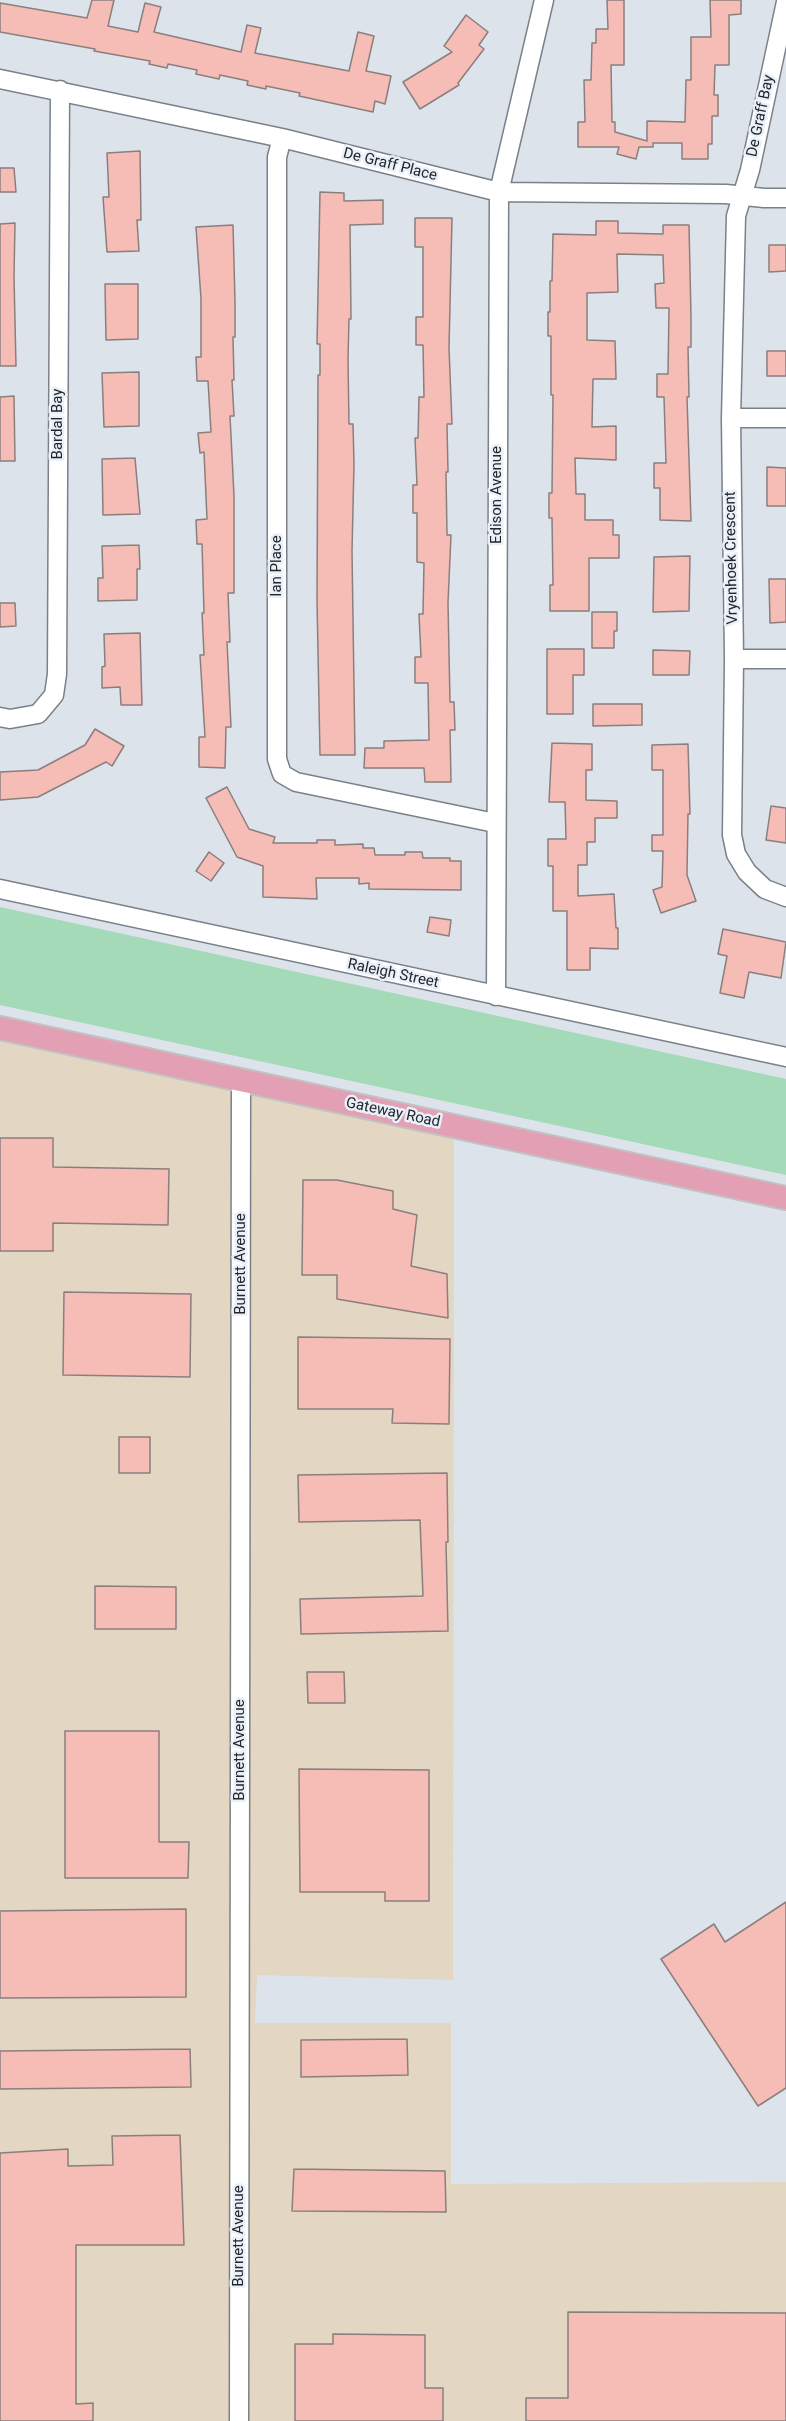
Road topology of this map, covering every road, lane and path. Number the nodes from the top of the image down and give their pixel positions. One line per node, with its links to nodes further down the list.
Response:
1 (544, 0): 6 (street, Edison Avenue)
2 (786, 2): 7 (street, De Graff Bay)
3 (0, 78): 4 (street, De Graff Place)
4 (60, 90): 5 (street, De Graff Place); 13 (street, Bardal Bay)
5 (282, 138): 6 (street, De Graff Place); 14 (street, Ian Place)
6 (500, 192): 7 (street, De Graff Place); 14 (street, Edison Avenue)
7 (743, 195): 8 (street, De Graff Place); 9 (street, Vryenhoek Crescent)
8 (786, 198)
9 (731, 418): 10 (street); 11 (street, Vryenhoek Crescent)
10 (786, 418)
11 (734, 659): 12 (street); 16 (street, Vryenhoek Crescent)
12 (786, 659)
13 (0, 717)
14 (495, 823): 17 (street, Edison Avenue)
15 (0, 889): 17 (street, Raleigh Street)
16 (786, 897)
17 (496, 996): 19 (street, Raleigh Street)
18 (0, 1028): 20 (main road, Gateway Road)
19 (786, 1057)
20 (241, 1080): 21 (main road, Gateway Road); 22 (street, Burnett Avenue)
21 (786, 1198)
22 (239, 2421)

